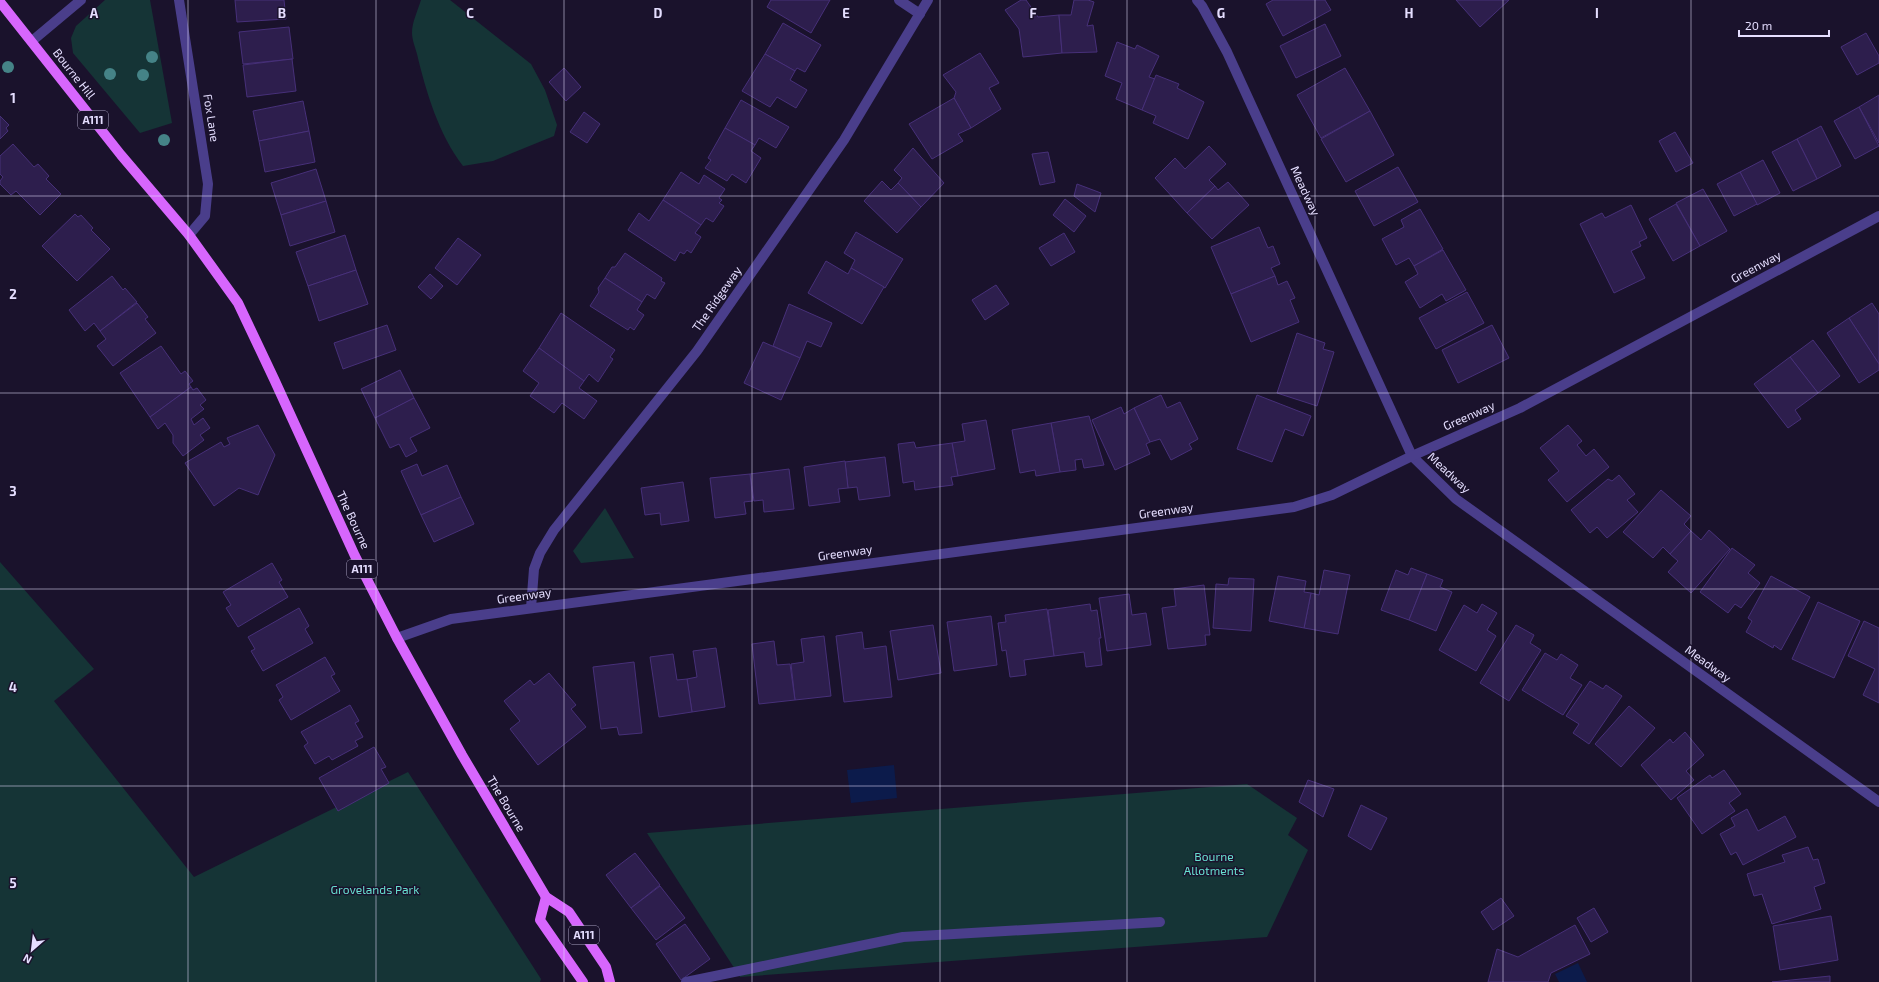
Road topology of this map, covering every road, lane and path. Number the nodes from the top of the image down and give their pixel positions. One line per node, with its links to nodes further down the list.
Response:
1 (81, 0): 8 (street)
2 (179, 0): 10 (street, Fox Lane)
3 (899, 0): 7 (street)
4 (928, 0): 7 (street, The Ridgeway)
5 (1197, 0): 11 (street, Meadway)
6 (0, 2): 8 (main road, Bourne Hill / A111)
7 (920, 14): 12 (street, The Ridgeway)
8 (32, 41): 10 (main road, Bourne Hill / A111)
9 (1879, 216): 11 (street, Greenway)
10 (189, 235): 13 (main road, The Bourne / A111)
11 (1412, 456): 12 (street, Greenway); 14 (street, Meadway)
12 (531, 608): 13 (street, Greenway)
13 (397, 638): 15 (main road, The Bourne / A111)
14 (1879, 802)
15 (546, 897): 17 (main road, A111); 18 (main road, The Bourne / A111)
16 (1160, 922): 19 (street)
17 (583, 982)
18 (610, 982)
19 (686, 982)

